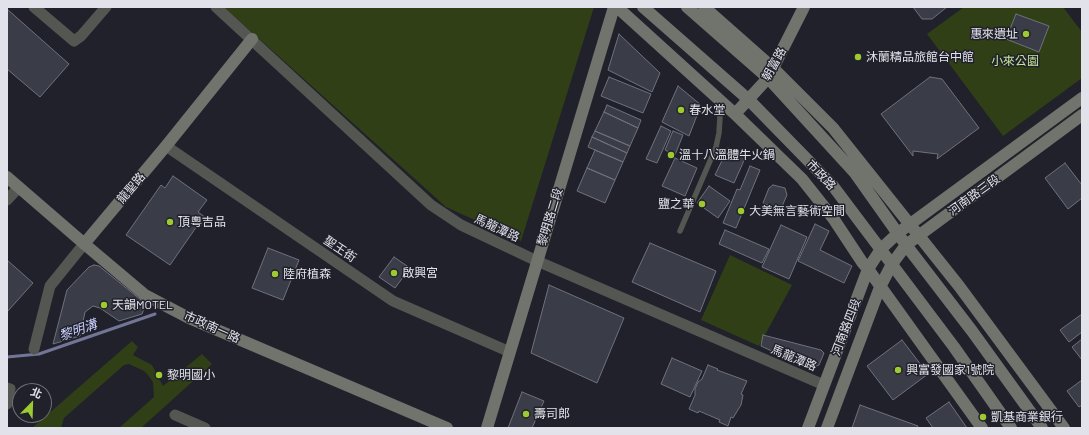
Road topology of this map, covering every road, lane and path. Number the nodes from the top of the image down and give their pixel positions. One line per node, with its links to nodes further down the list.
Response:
1 (34, 7): 2 (street)
2 (106, 7)
3 (216, 7): 9 (street, 馬龍潭路)
4 (615, 7): 11 (street, 市政路); 27 (street, 黎明路二段)
5 (643, 7): 13 (street, 市政路)
6 (686, 7): 10 (street)
7 (704, 7): 10 (street)
8 (804, 7): 10 (street, 朝富路)
9 (252, 39): 16 (street, 龍聖路); 27 (street, 馬龍潭路)
10 (771, 73): 13 (street, 朝富路); 20 (street); 22 (street)
11 (716, 97): 14 (street, 市政路); 21 (lane)
12 (1082, 98): 20 (street, 河南路三段)
13 (749, 100): 14 (street, 朝富路); 26 (street, 市政路)
14 (735, 114): 29 (street, 市政路)
15 (1082, 115): 23 (street, 河南路三段)
16 (166, 146): 24 (street, 龍聖路); 32 (street, 聖王街)
17 (7, 177): 18 (street, 市政南一路)
18 (19, 187): 19 (street); 24 (street, 市政南一路)
19 (7, 200)
20 (911, 224): 22 (street, 河南路三段); 23 (street)
21 (680, 231)
22 (898, 233): 25 (street); 26 (street, 河南路四段)
23 (920, 235): 25 (street, 河南路三段); 45 (street)
24 (84, 244): 31 (street, 龍聖路); 38 (street, 市政南一路)
25 (906, 245): 28 (street, 河南路三段); 44 (street)
26 (881, 249): 28 (street, 市政路); 29 (street, 河南路四段)
27 (537, 261): 32 (street, 黎明路二段); 33 (street, 馬龍潭路)
28 (892, 264): 30 (street, 河南路三段); 43 (street, 市政路)
29 (868, 269): 30 (street, 市政路); 33 (street, 河南路四段)
30 (880, 287): 41 (street, 河南路四段); 42 (street, 市政路)
31 (34, 349)
32 (510, 352): 39 (street, 黎明路二段)
33 (824, 385): 40 (street, 河南路四段)
34 (7, 388): 35 (street)
35 (7, 404)
36 (175, 415): 37 (street)
37 (206, 428)
38 (447, 428)
39 (488, 428)
40 (808, 428)
41 (827, 428)
42 (982, 428)
43 (1011, 428)
44 (1042, 428)
45 (1064, 428)

